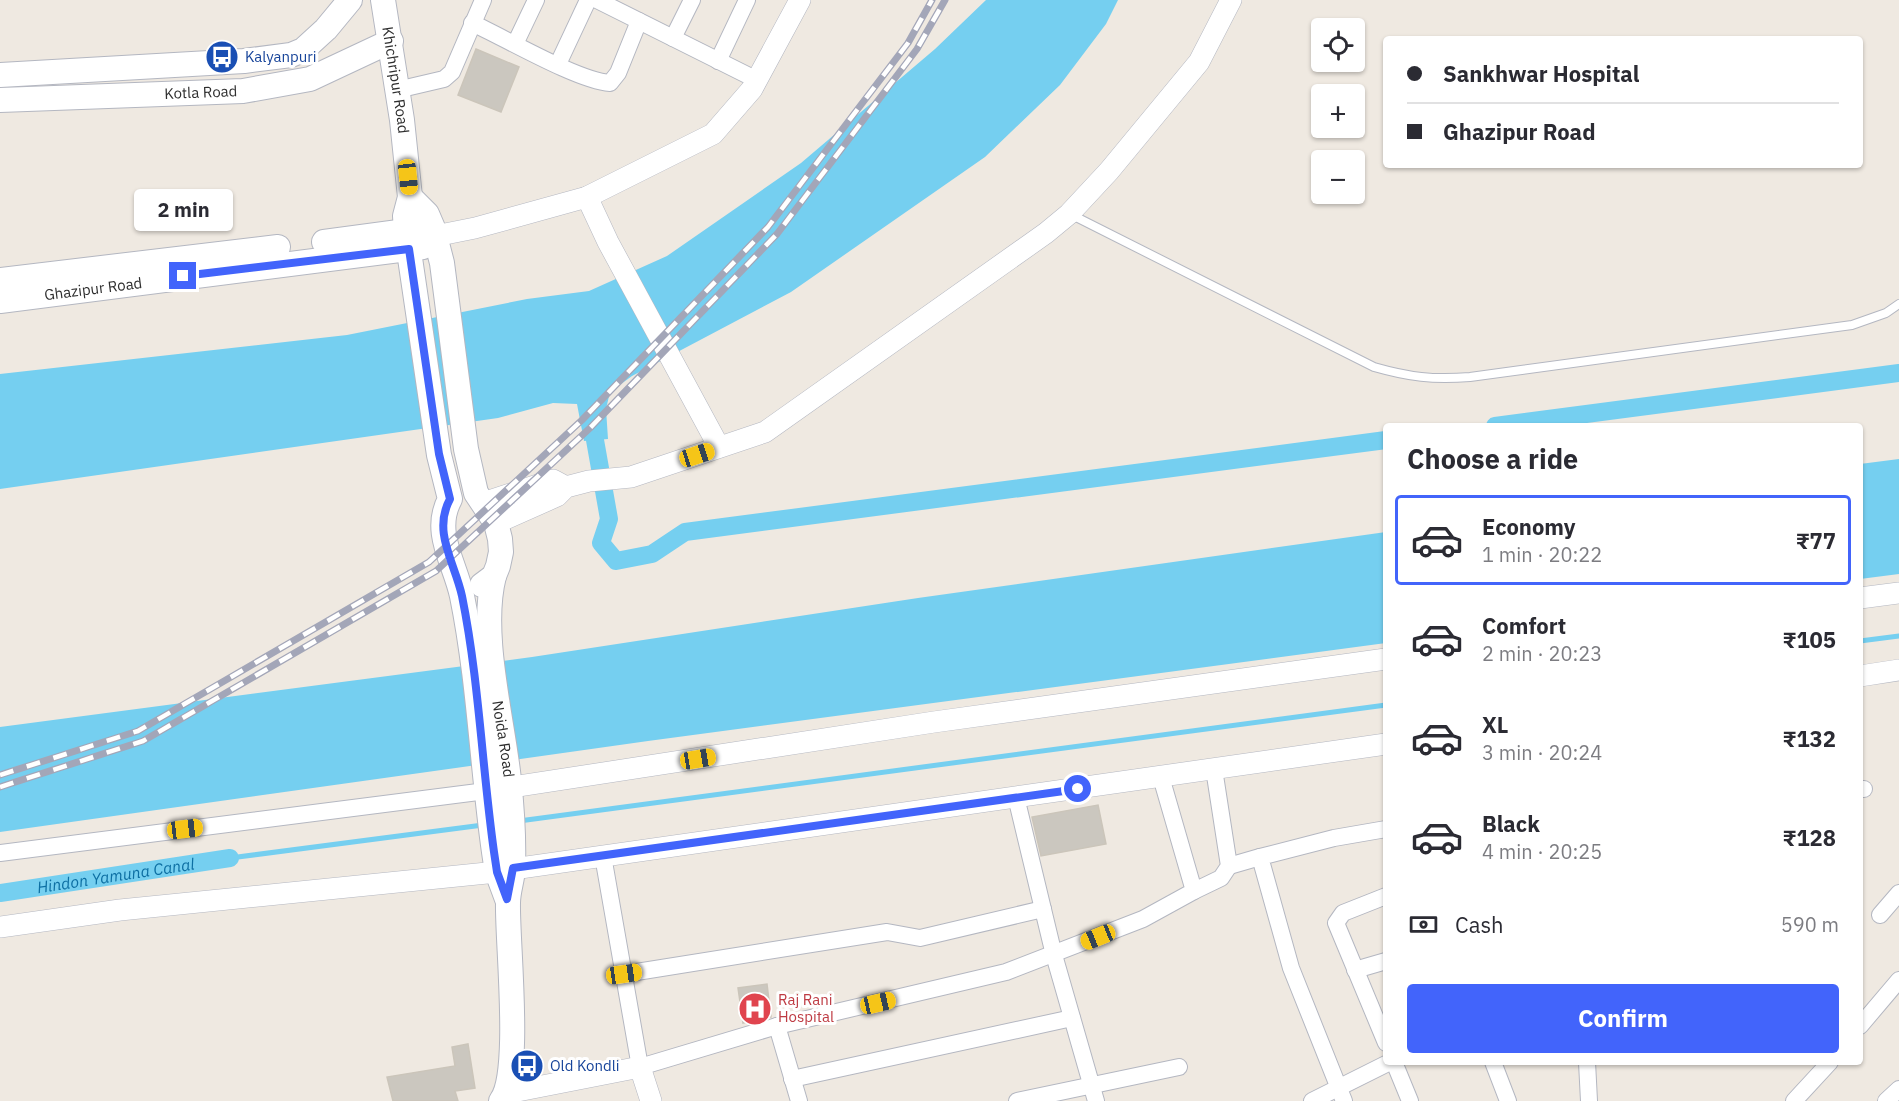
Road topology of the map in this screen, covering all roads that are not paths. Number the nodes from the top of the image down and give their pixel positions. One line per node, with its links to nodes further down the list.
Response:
1 (350, 0): 16 (main road, Kotla Road)
2 (383, 0): 14 (main road, Khichripur Road)
3 (483, 0): 12 (street)
4 (536, 0): 15 (street)
5 (588, 0): 18 (street)
6 (597, 0): 11 (street)
7 (692, 0): 13 (street)
8 (747, 0): 17 (street)
9 (800, 0): 21 (street)
10 (1231, 0): 26 (street)
11 (639, 21): 13 (street); 18 (street)
12 (472, 23): 15 (street); 22 (street)
13 (673, 38): 17 (street)
14 (391, 41): 20 (main road, Kotla Road); 22 (main road, Khichripur Road)
15 (516, 42): 18 (street)
16 (303, 50): 19 (main road, Kotla Road); 20 (main road)
17 (718, 61): 21 (street)
18 (558, 64)
19 (0, 75)
20 (310, 79): 23 (main road, Kotla Road)
21 (757, 80): 25 (street)
22 (397, 90): 24 (main road, Khichripur Road)
23 (0, 100)
24 (410, 197): 27 (main road); 28 (main road, Khichripur Road)
25 (587, 197): 27 (street); 32 (street)
26 (1070, 214): 31 (lane); 32 (street)
27 (437, 243): 28 (main road, Ghazipur Road); 34 (main road, Noida Road)
28 (409, 249): 29 (main road, Ghazipur Road); 30 (main road, Ghazipur Road); 33 (main road, Khichripur Road)
29 (0, 280)
30 (0, 301)
31 (1899, 304)
32 (719, 447): 34 (street)
33 (450, 499): 34 (main road); 35 (main road, Noida Road)
34 (485, 507): 36 (main road, Noida Road)
35 (454, 571): 36 (main road); 39 (main road, Noida Road)
36 (494, 576): 39 (main road, Noida Road)
37 (1899, 593): 38 (street)
38 (1863, 598)
39 (481, 653): 46 (main road, Noida Road)
40 (1383, 659): 46 (street)
41 (1899, 670): 42 (street)
42 (1863, 676)
43 (1383, 744): 44 (street)
44 (1214, 769): 45 (street); 53 (street)
45 (1161, 777): 47 (street); 54 (street)
46 (498, 794): 49 (street); 52 (main road, Noida Road)
47 (1016, 797): 50 (street); 57 (street)
48 (1383, 830): 51 (street)
49 (0, 853)
50 (603, 856): 52 (street); 63 (street)
51 (1260, 857): 53 (street); 79 (street)
52 (504, 860): 59 (street); 80 (main road, Noida Road)
53 (1229, 866): 54 (street)
54 (1194, 891): 60 (street)
55 (1899, 893): 58 (street)
56 (1383, 897): 62 (street)
57 (1043, 909): 60 (street); 63 (street)
58 (1880, 915)
59 (0, 927)
60 (1054, 955): 65 (street); 67 (street)
61 (1383, 962): 62 (street)
62 (1355, 970): 68 (street)
63 (624, 974): 74 (street)
64 (1899, 980): 66 (street)
65 (1072, 1018): 76 (street); 78 (street)
66 (1863, 1022)
67 (777, 1026): 74 (street); 76 (street)
68 (1383, 1036)
69 (1387, 1065): 79 (street)
70 (1393, 1065): 85 (street)
71 (1494, 1065): 86 (street)
72 (1587, 1065): 87 (street)
73 (1827, 1065): 88 (street)
74 (640, 1066): 80 (street); 81 (street)
75 (1179, 1067): 78 (street)
76 (792, 1079): 82 (street)
77 (1899, 1089): 89 (street)
78 (1094, 1093): 83 (street)
79 (1341, 1095): 84 (street)
80 (504, 1097)
81 (651, 1101)
82 (799, 1101)
83 (1017, 1101)
84 (1312, 1101)
85 (1410, 1101)
86 (1508, 1101)
87 (1589, 1101)
88 (1794, 1101)
89 (1886, 1101)

